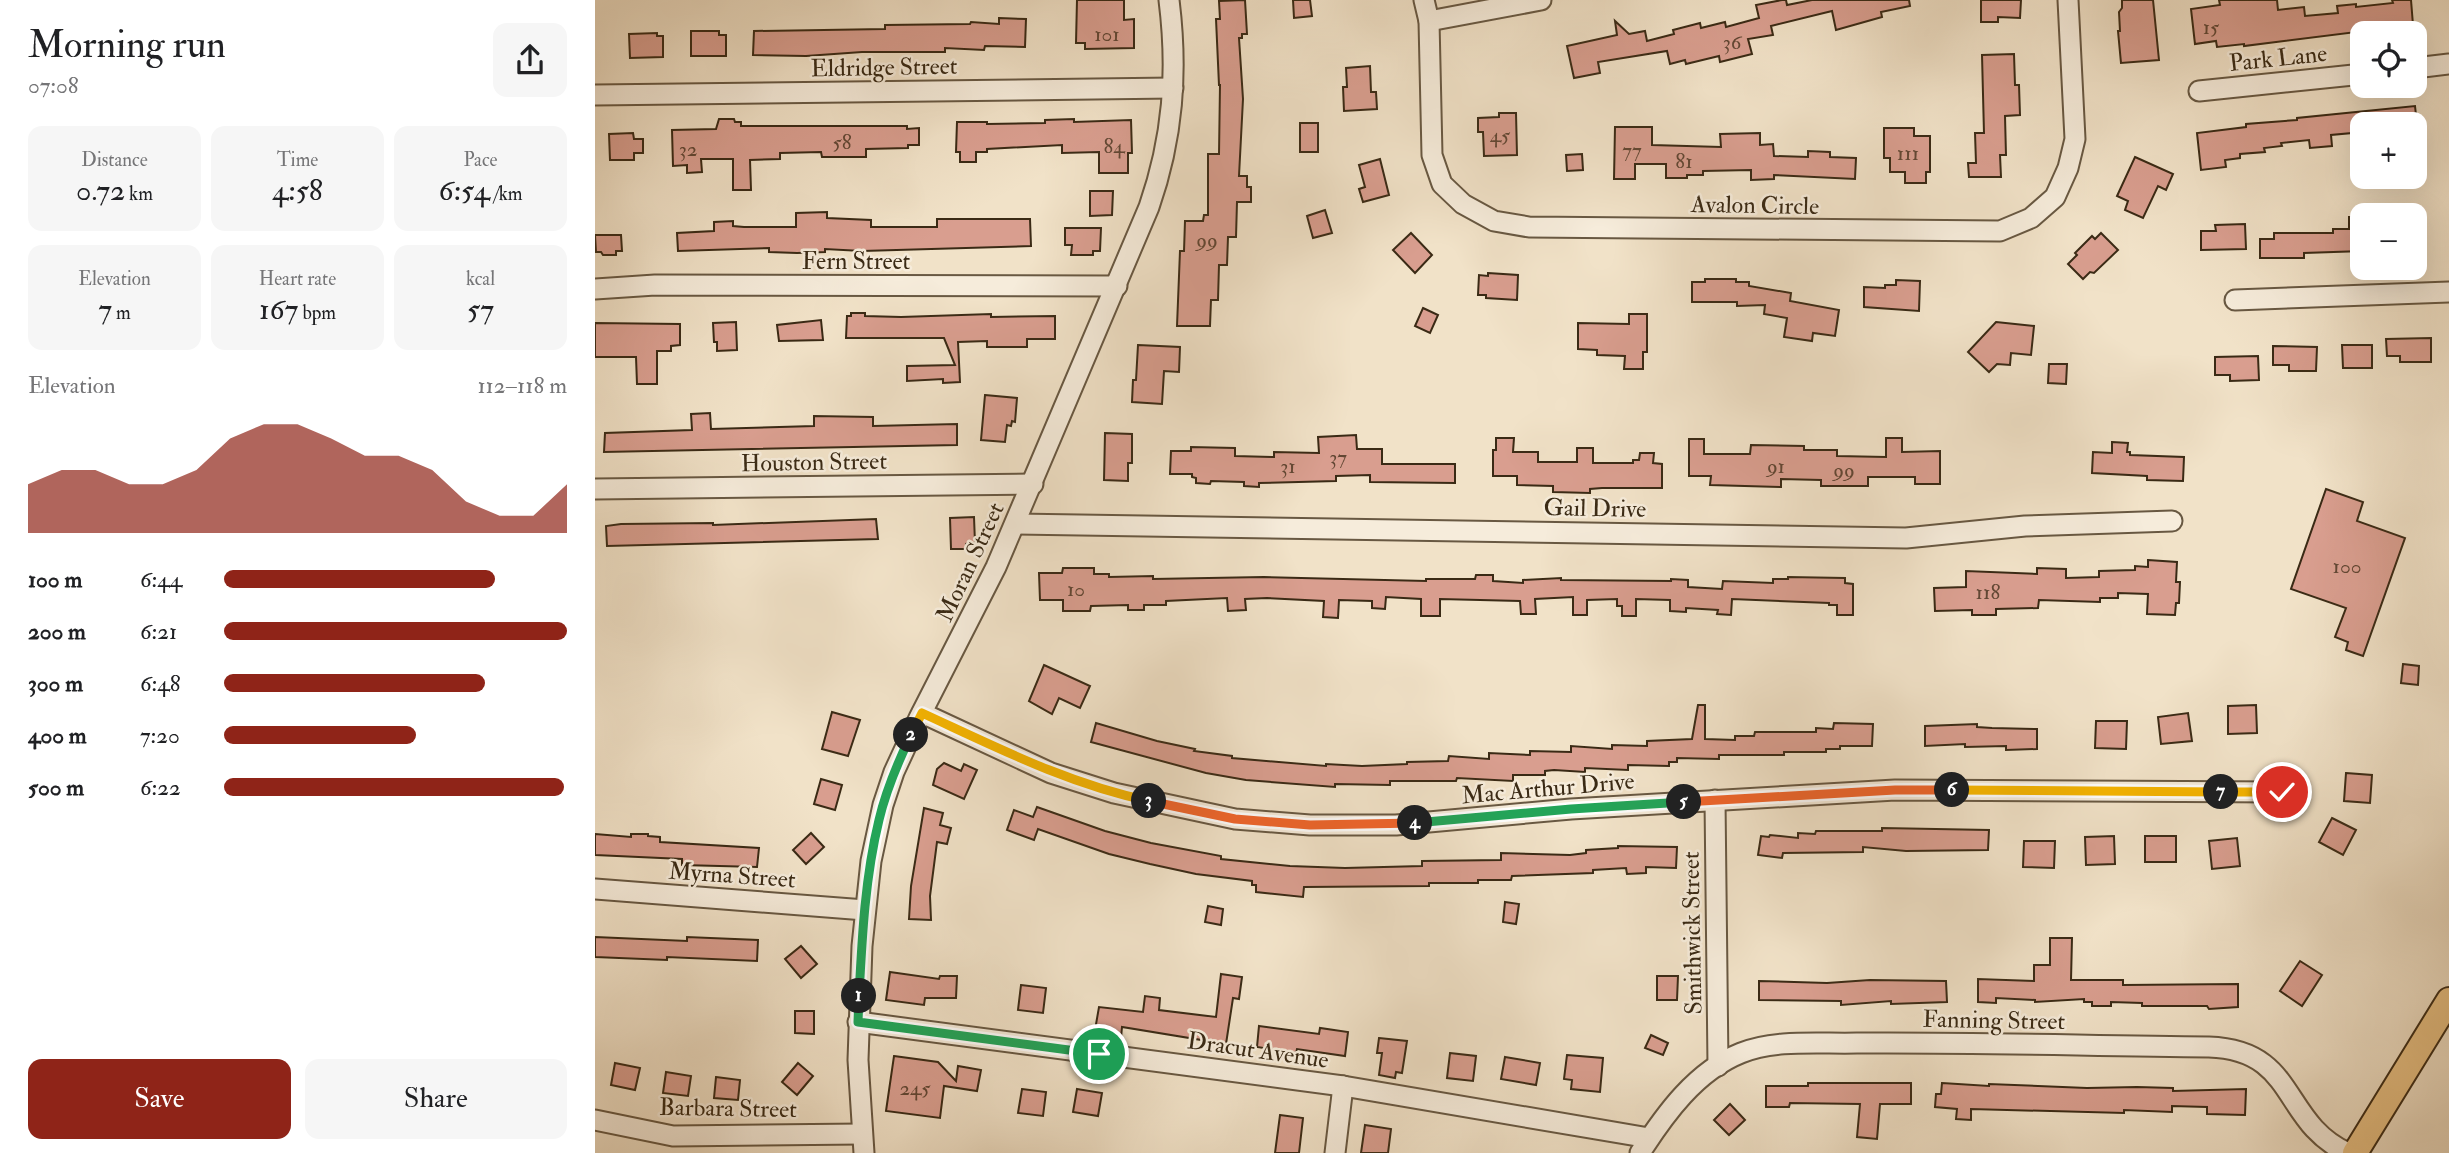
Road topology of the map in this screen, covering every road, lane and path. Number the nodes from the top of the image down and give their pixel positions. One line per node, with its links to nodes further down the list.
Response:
1 (1169, 0): 9 (street, Moran Street)
2 (1425, 0): 5 (street, Avalon Circle)
3 (1541, 0): 5 (street)
4 (2068, 0): 5 (street, Avalon Circle)
5 (1429, 21)
6 (2449, 64): 7 (street)
7 (2427, 67)
8 (2350, 75): 10 (street, Park Lane)
9 (1173, 88): 11 (street, Eldridge Street); 12 (street, Moran Street)
10 (2199, 91)
11 (595, 95)
12 (1117, 286): 13 (street, Fern Street); 16 (street, Moran Street)
13 (595, 289)
14 (2449, 292): 15 (street)
15 (2235, 300)
16 (1033, 484): 17 (street, Houston Street); 19 (street, Moran Street)
17 (595, 489)
18 (2172, 521): 19 (street, Gail Drive)
19 (1016, 524): 20 (street, Moran Street)
20 (922, 713): 22 (street, Mac Arthur Drive); 24 (street, Moran Street)
21 (2282, 792): 22 (street, Mac Arthur Drive)
22 (1714, 800): 27 (street, Smithwick Street)
23 (595, 889): 24 (street, Myrna Street)
24 (865, 910): 26 (street, Moran Street)
25 (2449, 1000): 34 (main road)
26 (858, 1022): 28 (street, Dracut Avenue); 30 (street, Moran Street)
27 (1718, 1066): 31 (street, Fanning Street); 33 (street, Fanning Street)
28 (1343, 1086): 31 (street, Dracut Avenue); 32 (street)
29 (595, 1120): 30 (street, Barbara Street)
30 (863, 1143)
31 (1645, 1145)
32 (1335, 1153)
33 (2348, 1153)
34 (2355, 1153)

